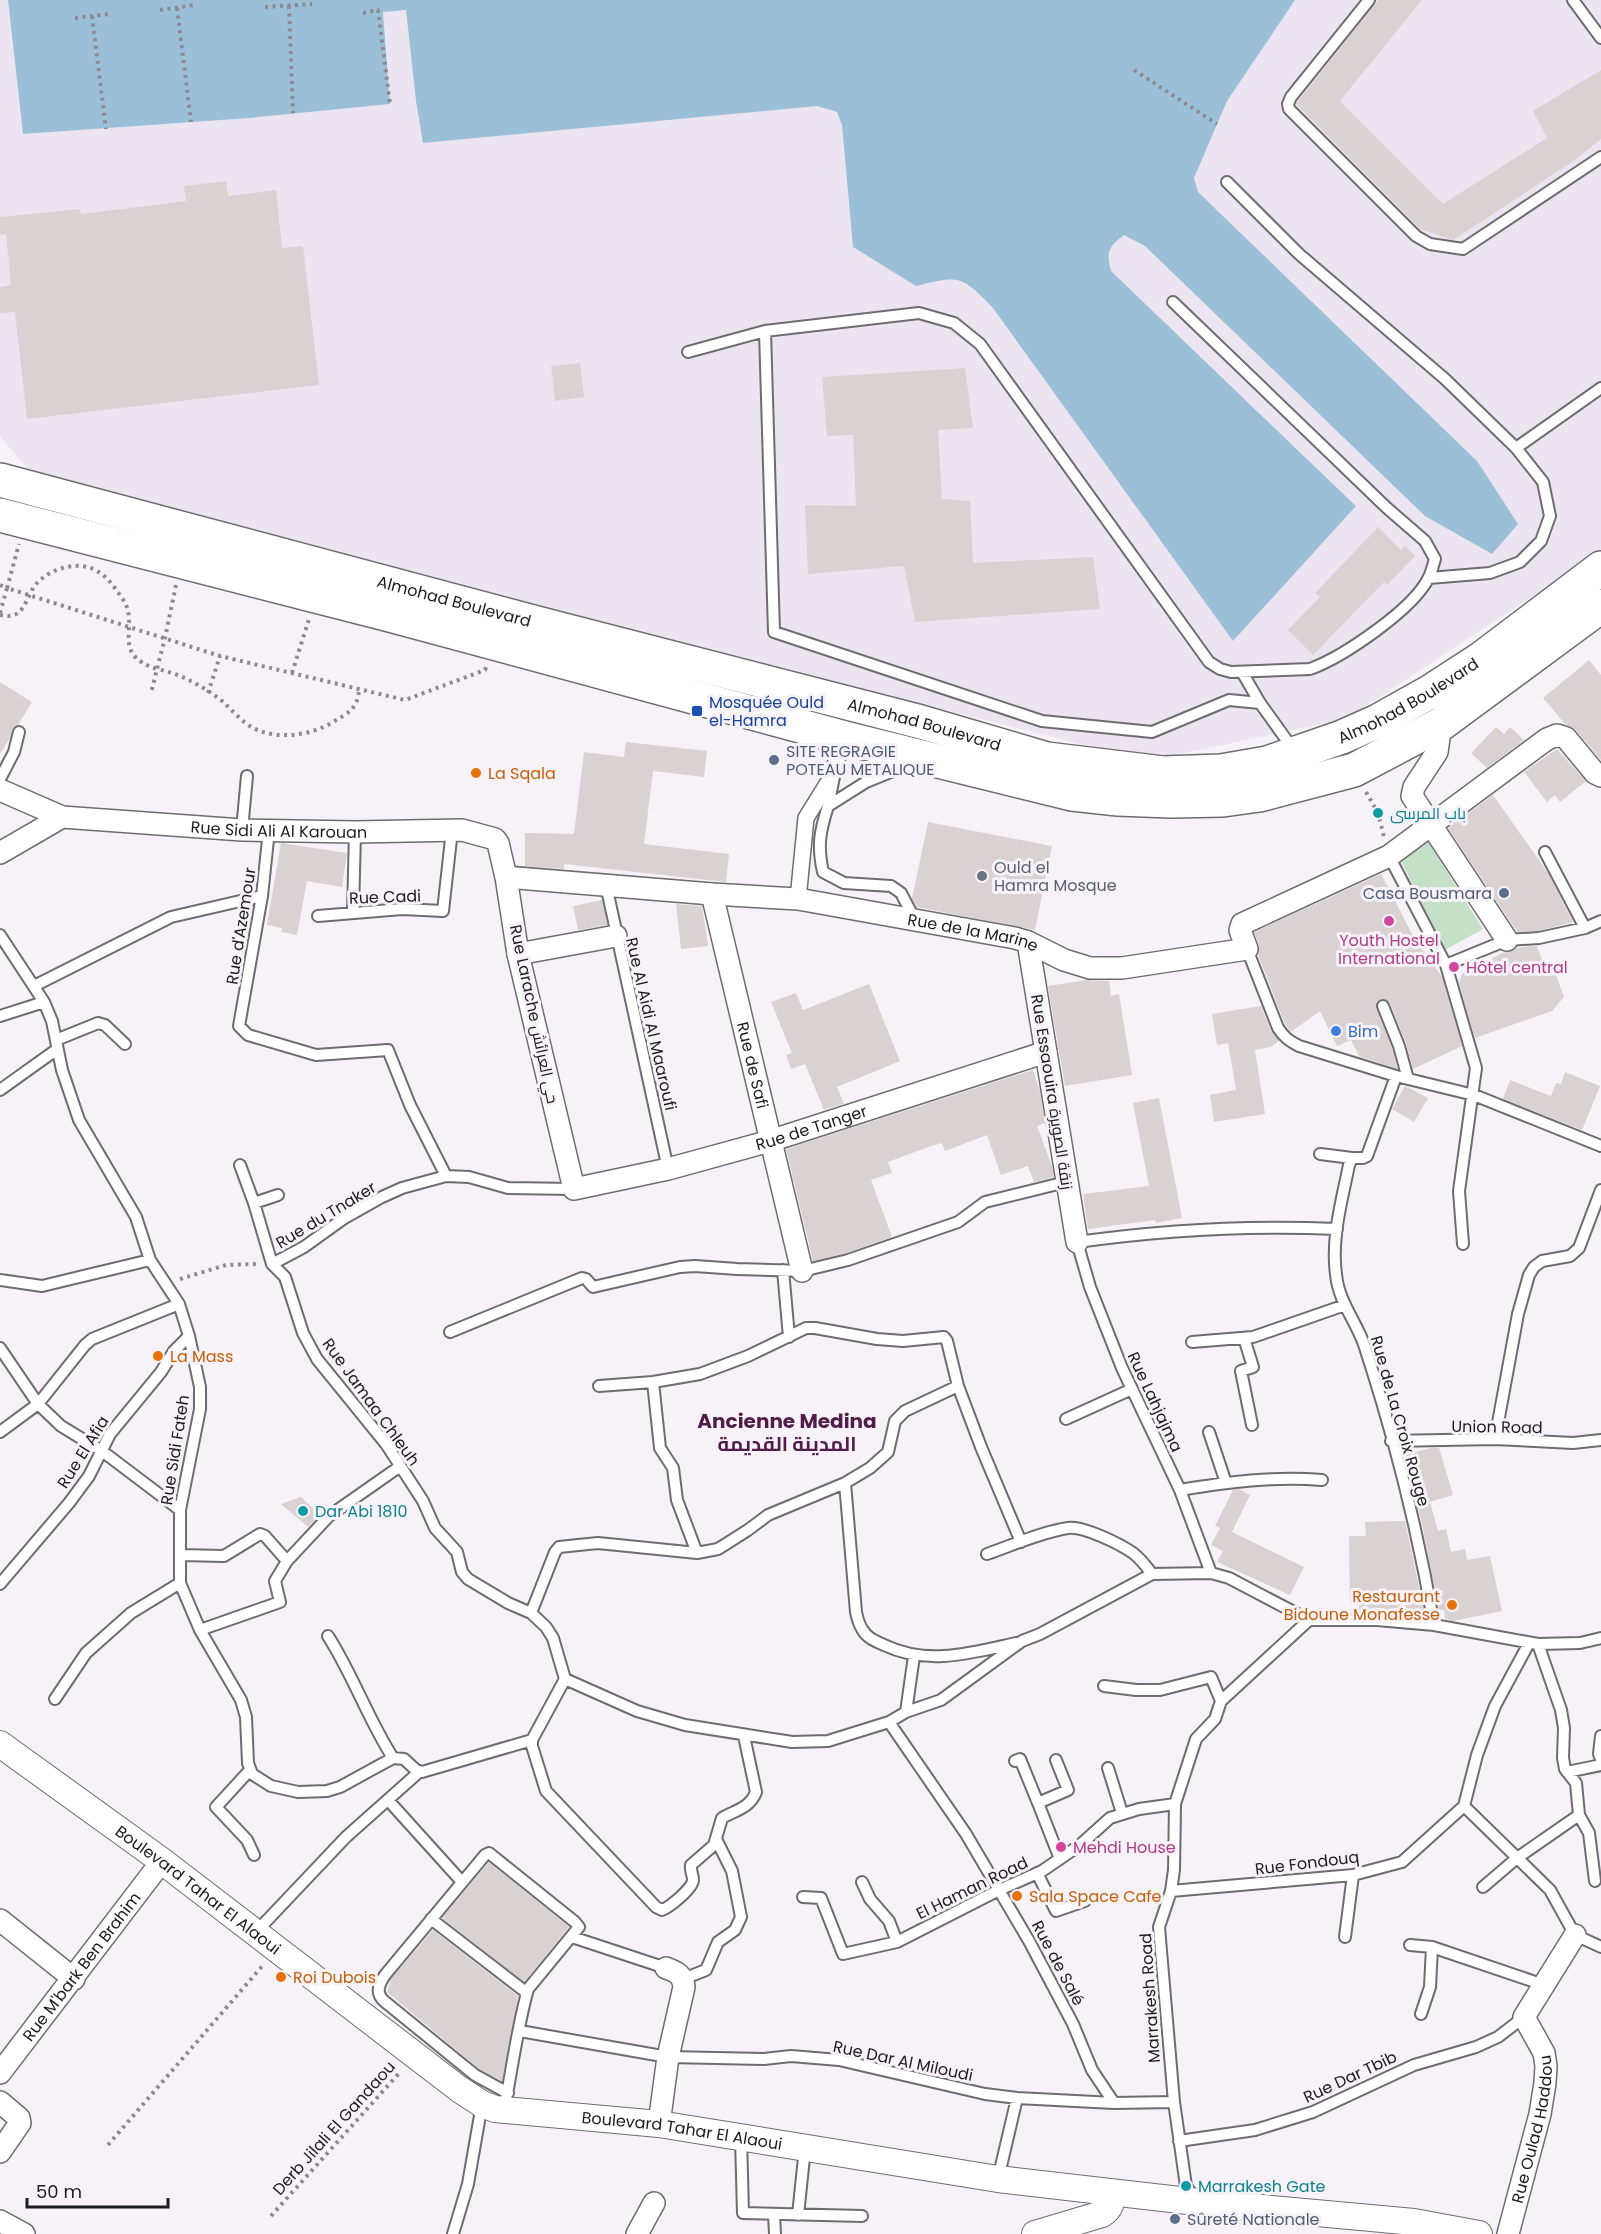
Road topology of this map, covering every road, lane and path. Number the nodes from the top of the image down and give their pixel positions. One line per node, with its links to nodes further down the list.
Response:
1 (1368, 0): 20 (lane)
2 (1574, 0): 13 (lane)
3 (312, 4): 5 (path)
4 (195, 5): 7 (path)
5 (289, 6): 6 (path); 16 (path)
6 (265, 7)
7 (177, 8): 8 (path); 17 (path)
8 (160, 10)
9 (363, 13): 15 (path)
10 (109, 14): 11 (path)
11 (92, 16): 12 (path); 19 (path)
12 (75, 18)
13 (1601, 38)
14 (1134, 70): 18 (path)
15 (390, 104)
16 (293, 113)
17 (191, 122)
18 (1217, 124)
19 (106, 129)
20 (1601, 157)
21 (1227, 182): 26 (lane)
22 (1173, 302): 31 (lane)
23 (765, 330): 24 (lane); 44 (lane); 49 (lane)
24 (688, 352)
25 (1601, 388): 26 (lane)
26 (1516, 448): 31 (lane)
27 (0, 480): 36 (main road, Almohad Boulevard)
28 (12, 518): 29 (main road, Almohad Boulevard); 33 (path)
29 (180, 562): 35 (main road, Almohad Boulevard); 40 (path)
30 (1601, 568): 54 (main road, Almohad Boulevard)
31 (1429, 578): 44 (lane)
32 (0, 585): 33 (path)
33 (7, 588): 34 (path); 38 (path)
34 (28, 595): 38 (path); 39 (path); 39 (path)
35 (317, 596): 36 (main road, Almohad Boulevard); 45 (path)
36 (393, 600): 41 (main road, Almohad Boulevard); 54 (main road, Almohad Boulevard)
37 (1601, 606): 50 (main road, Almohad Boulevard)
38 (0, 614)
39 (129, 627): 40 (path); 43 (path)
40 (165, 638): 42 (path); 43 (path)
41 (496, 643): 46 (path); 52 (main road, Almohad Boulevard)
42 (220, 656): 45 (path); 48 (path)
43 (157, 669): 47 (path); 48 (path)
44 (1242, 672): 49 (lane)
45 (292, 673): 46 (path)
46 (359, 689): 48 (path)
47 (151, 693)
48 (208, 693)
49 (1260, 703): 54 (lane)
50 (1441, 724): 55 (main road, Almohad Boulevard); 62 (street)
51 (18, 732): 58 (lane)
52 (833, 744): 53 (main road, Almohad Boulevard); 60 (lane); 75 (street)
53 (936, 759): 54 (main road, Almohad Boulevard); 60 (lane)
54 (1298, 769): 55 (main road, Almohad Boulevard)
55 (1354, 770): 70 (path)
56 (248, 776): 63 (lane)
57 (1601, 776): 62 (street)
58 (0, 779)
59 (0, 790): 61 (street)
60 (828, 806): 78 (lane)
61 (62, 817): 63 (street, Rue Sidi Ali Al Karouan); 69 (street)
62 (1433, 824): 70 (street); 83 (street)
63 (242, 830): 64 (street, Rue Sidi Ali Al Karouan)
64 (269, 830): 66 (street, Rue Sidi Ali Al Karouan); 74 (lane, Rue d'Azemour)
65 (452, 830): 66 (street, Rue Sidi Ali Al Karouan); 67 (street, Rue Sidi Ali Al Karouan); 76 (lane, Rue Cadi)
66 (355, 832): 76 (lane)
67 (495, 839): 71 (street, Rue Larache حي العرائش)
68 (1545, 852): 80 (lane)
69 (0, 853)
70 (1389, 855): 85 (street); 87 (lane)
71 (507, 877): 72 (street, Rue de la Marine); 86 (street, Rue Larache حي العرائش)
72 (606, 885): 73 (street, Rue de la Marine); 82 (lane, Rue Al Aidi Al Maaroufi)
73 (712, 894): 75 (street, Rue de la Marine); 98 (street, Rue de Safi)
74 (262, 896): 88 (lane); 104 (lane, Rue d'Azemour)
75 (798, 899): 78 (street, Rue de la Marine)
76 (353, 912): 77 (lane, Rue Cadi)
77 (318, 916)
78 (915, 920): 84 (street, Rue de la Marine)
79 (1601, 921): 80 (lane)
80 (1585, 928): 83 (lane)
81 (0, 935): 88 (lane, Rue Sidi Fateh)
82 (616, 936): 86 (street); 103 (lane, Rue Al Aidi Al Maaroufi)
83 (1507, 940): 87 (lane)
84 (1028, 942): 85 (street, Rue de la Marine); 94 (street, Rue Essaouira زنقة الصويرة)
85 (1247, 949): 95 (lane)
86 (518, 954): 106 (street, Rue Larache حي العرائش)
87 (1446, 965): 97 (lane)
88 (34, 986): 89 (lane, Rue Sidi Fateh)
89 (44, 1002): 91 (lane); 93 (lane, Rue Sidi Fateh)
90 (1383, 1006): 95 (lane)
91 (0, 1016)
92 (125, 1044): 93 (lane)
93 (56, 1045): 96 (lane); 113 (lane, Rue Sidi Fateh)
94 (1046, 1052): 98 (street, Rue de Tanger); 105 (street, Rue Essaouira زنقة الصويرة)
95 (1402, 1077): 97 (lane); 101 (lane)
96 (0, 1090)
97 (1474, 1095): 99 (lane); 112 (lane)
98 (770, 1142): 103 (street, Rue de Tanger); 115 (street, Rue de Safi)
99 (1601, 1146)
100 (1320, 1154): 101 (lane)
101 (1352, 1158): 110 (lane, Rue de La Croix Rouge)
102 (240, 1165): 109 (lane, Rue Jamaa Chleuh)
103 (668, 1168): 106 (street, Rue de Tanger)
104 (446, 1176): 106 (lane, Rue du Tnaker); 114 (lane, Rue du Tnaker)
105 (1066, 1182): 111 (street, Rue Essaouira زنقة الصويرة); 115 (lane)
106 (574, 1189)
107 (1601, 1190): 135 (lane)
108 (278, 1196): 109 (lane)
109 (254, 1203): 114 (lane, Rue Jamaa Chleuh)
110 (1337, 1229): 111 (lane); 119 (lane, Rue de La Croix Rouge)
111 (1077, 1242): 129 (lane, Rue Lahjajma)
112 (1463, 1244)
113 (150, 1260): 116 (lane); 117 (lane, Rue Sidi Fateh)
114 (272, 1264): 117 (path, Rue du Tnaker); 139 (lane, Rue Jamaa Chleuh)
115 (792, 1270): 120 (lane); 122 (lane)
116 (0, 1280)
117 (165, 1286): 118 (lane, Rue Sidi Fateh)
118 (179, 1304): 121 (lane, Rue Sidi Fateh); 130 (lane)
119 (1345, 1305): 123 (lane); 137 (lane, Rue de La Croix Rouge)
120 (450, 1332)
121 (189, 1336): 138 (lane, Rue El Afia); 144 (lane, Rue Sidi Fateh)
122 (789, 1337): 126 (lane); 128 (lane)
123 (1244, 1338): 124 (lane); 132 (lane)
124 (1192, 1342)
125 (0, 1348): 130 (lane)
126 (653, 1382): 127 (lane); 146 (lane)
127 (600, 1386)
128 (958, 1386): 141 (lane); 145 (lane)
129 (1132, 1389): 131 (lane); 143 (lane, Rue Lahjajma)
130 (38, 1404): 133 (lane); 138 (lane)
131 (1066, 1419)
132 (1252, 1425)
133 (0, 1432)
134 (1209, 1432): 142 (lane)
135 (1496, 1439): 136 (lane, Union Road); 137 (lane, Union Road)
136 (1601, 1440)
137 (1391, 1442): 156 (lane, Rue de La Croix Rouge)
138 (102, 1451): 144 (lane); 153 (lane, Rue El Afia)
139 (399, 1467): 149 (lane); 154 (lane, Rue Jamaa Chleuh)
140 (1322, 1480): 142 (lane)
141 (844, 1483): 146 (lane); 162 (lane)
142 (1226, 1483): 143 (lane)
143 (1180, 1491): 150 (lane, Rue Lahjajma)
144 (180, 1510): 148 (lane, Rue Sidi Fateh)
145 (1021, 1542): 147 (lane); 151 (lane)
146 (697, 1553): 154 (lane)
147 (987, 1554)
148 (181, 1555): 149 (lane); 152 (lane, Rue Sidi Fateh)
149 (287, 1562): 157 (lane)
150 (1211, 1573): 151 (lane); 155 (lane)
151 (1152, 1574): 160 (lane)
152 (180, 1583): 157 (lane, Rue Sidi Fateh); 165 (lane)
153 (0, 1584)
154 (531, 1613): 163 (lane, Rue Jamaa Chleuh)
155 (1309, 1620): 156 (lane); 166 (lane, Marrakesh Road)
156 (1434, 1625): 161 (lane)
157 (200, 1629): 179 (lane, Rue Sidi Fateh)
158 (328, 1636): 173 (lane)
159 (1601, 1638): 161 (lane)
160 (1022, 1641): 162 (lane); 167 (lane)
161 (1534, 1643): 181 (lane); 185 (lane)
162 (914, 1656): 167 (lane)
163 (565, 1679): 169 (lane); 171 (lane)
164 (1104, 1686): 166 (lane)
165 (55, 1699)
166 (1221, 1701): 184 (lane, Marrakesh Road)
167 (906, 1712): 168 (lane)
168 (889, 1722): 169 (lane); 199 (lane, Rue de Salé)
169 (744, 1736): 188 (lane)
170 (1601, 1736): 175 (lane)
171 (532, 1740): 180 (lane); 188 (lane)
172 (0, 1744): 192 (street, Boulevard Tahar El Alaoui)
173 (393, 1758): 179 (lane); 180 (lane)
174 (1056, 1760): 183 (lane)
175 (1601, 1760)
176 (1015, 1761): 183 (lane)
177 (1601, 1765): 181 (lane)
178 (1108, 1768): 186 (lane)
179 (250, 1770): 189 (lane)
180 (419, 1772): 182 (lane)
181 (1566, 1772): 187 (lane)
182 (388, 1800): 196 (lane); 205 (lane)
183 (1038, 1803): 191 (lane)
184 (1175, 1804): 186 (lane, El Haman Road); 200 (lane, Marrakesh Road)
185 (1464, 1806): 190 (lane); 194 (lane, Rue Fondouq)
186 (1122, 1813): 191 (lane, El Haman Road)
187 (1579, 1815): 190 (lane); 195 (lane)
188 (716, 1839): 214 (lane)
189 (254, 1855)
190 (1517, 1858): 198 (lane); 206 (lane)
191 (1060, 1859): 193 (lane, El Haman Road)
192 (162, 1861): 205 (street, Boulevard Tahar El Alaoui); 215 (street, Rue M'bark Ben Brahim)
193 (1037, 1873): 199 (lane, El Haman Road); 202 (lane)
194 (1353, 1875): 200 (lane, Rue Fondouq); 208 (lane)
195 (1595, 1881)
196 (462, 1882): 203 (lane); 207 (lane)
197 (862, 1882): 209 (lane)
198 (1483, 1887)
199 (999, 1890): 209 (lane, El Haman Road); 228 (lane, Rue de Salé)
200 (1171, 1891): 227 (lane, Marrakesh Road)
201 (803, 1897): 209 (lane, El Haman Road)
202 (1085, 1901)
203 (431, 1919): 217 (lane); 226 (lane)
204 (0, 1920): 215 (street)
205 (256, 1932): 213 (street, Boulevard Tahar El Alaoui)
206 (1575, 1935): 212 (lane); 216 (street)
207 (572, 1937): 214 (lane); 217 (lane)
208 (1345, 1937)
209 (897, 1942)
210 (1410, 1945): 211 (lane)
211 (1432, 1947): 216 (lane); 218 (lane)
212 (1601, 1947)
213 (277, 1949): 221 (street, Boulevard Tahar El Alaoui); 232 (path)
214 (675, 1973): 222 (street)
215 (74, 1979): 223 (street, Rue M'bark Ben Brahim)
216 (1544, 1985): 219 (street)
217 (527, 1993): 220 (lane)
218 (1420, 2014)
219 (1524, 2017): 231 (lane, Rue Dar Tbib); 250 (street, Rue Oulad Haddou)
220 (520, 2031): 222 (lane, Rue Dar Al Miloudi); 226 (lane)
221 (415, 2056): 226 (street, Boulevard Tahar El Alaoui); 241 (path, Derb Jilali El Gandaou)
222 (668, 2057): 224 (lane, Rue Dar Al Miloudi); 229 (street)
223 (0, 2073)
224 (1017, 2098): 228 (lane, Rue Dar Al Miloudi); 235 (lane)
225 (0, 2102): 234 (street)
226 (498, 2102): 229 (street, Boulevard Tahar El Alaoui); 245 (lane)
227 (1174, 2102): 228 (lane, Rue Dar Al Miloudi); 231 (lane, Marrakesh Road)
228 (1114, 2103)
229 (658, 2124): 230 (street, Boulevard Tahar El Alaoui)
230 (741, 2138): 233 (street, Boulevard Tahar El Alaoui); 239 (lane)
231 (1179, 2141): 237 (lane, Marrakesh Road)
232 (108, 2145)
233 (805, 2148): 235 (street, Boulevard Tahar El Alaoui); 240 (lane)
234 (0, 2152)
235 (998, 2179): 236 (street, Boulevard Tahar El Alaoui)
236 (1110, 2193): 237 (street, Boulevard Tahar El Alaoui); 248 (street)
237 (1197, 2202): 249 (street, Boulevard Tahar El Alaoui)
238 (654, 2203): 246 (street)
239 (774, 2214): 240 (lane); 247 (lane)
240 (798, 2215): 242 (lane)
241 (271, 2216)
242 (862, 2216)
243 (0, 2221): 244 (street)
244 (24, 2234)
245 (453, 2234)
246 (637, 2234)
247 (775, 2234)
248 (1035, 2234)
249 (1479, 2234)
250 (1508, 2234)

